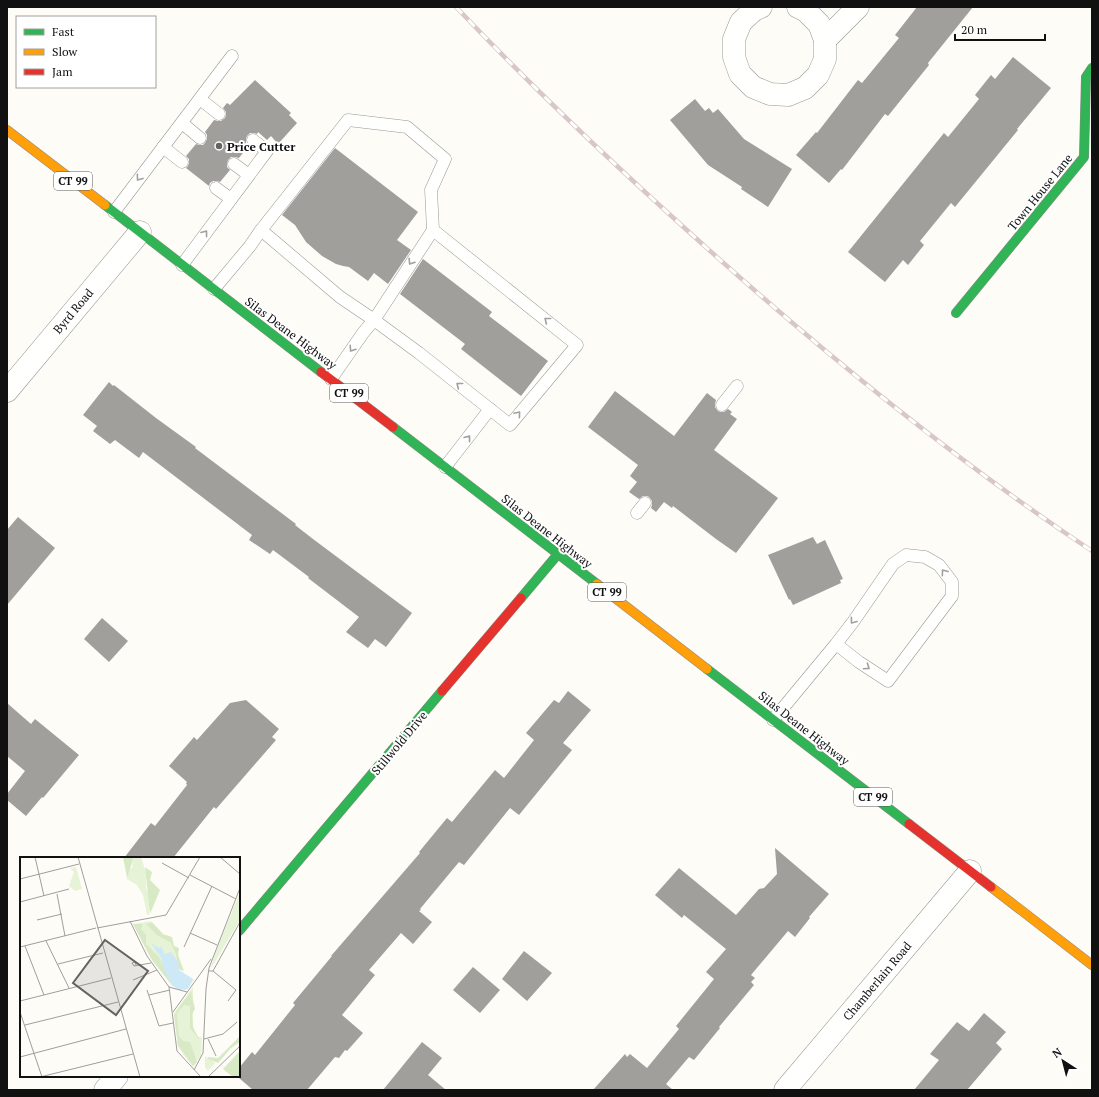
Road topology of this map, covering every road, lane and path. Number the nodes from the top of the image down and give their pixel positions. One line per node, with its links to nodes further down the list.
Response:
1 (761, 7): 4 (street)
2 (798, 7): 4 (street)
3 (858, 7): 4 (street)
4 (826, 40)
5 (232, 56): 7 (lane)
6 (1092, 68): 25 (main road, Town House Lane)
7 (200, 99): 8 (lane); 9 (lane)
8 (219, 114)
9 (182, 123): 11 (lane); 13 (lane)
10 (7, 130): 19 (main road, Silas Deane Highway / CT 99)
11 (200, 138)
12 (253, 140): 16 (lane)
13 (163, 148): 14 (lane); 19 (lane, one-way to 19)
14 (182, 162)
15 (234, 164): 16 (lane)
16 (249, 175): 18 (lane)
17 (216, 188): 18 (lane)
18 (231, 199): 23 (lane, one-way to 18)
19 (114, 212): 22 (main road, Silas Deane Highway / CT 99)
20 (261, 230): 21 (lane); 24 (lane); 26 (lane)
21 (433, 230): 26 (lane, one-way to 26); 31 (lane, one-way to 21)
22 (140, 232): 23 (main road, Silas Deane Highway / CT 99); 29 (street, Byrd Road)
23 (182, 265): 24 (main road, Silas Deane Highway / CT 99)
24 (214, 289): 27 (main road, Silas Deane Highway / CT 99)
25 (956, 313)
26 (374, 320): 27 (lane, one-way to 27); 31 (lane, one-way to 26)
27 (331, 379): 32 (main road, Silas Deane Highway / CT 99)
28 (737, 386): 30 (lane)
29 (7, 391)
30 (722, 405)
31 (490, 409): 32 (lane, one-way to 31)
32 (445, 467): 35 (main road, Silas Deane Highway / CT 99)
33 (644, 503): 34 (lane)
34 (637, 513)
35 (558, 554): 37 (main road, Silas Deane Highway / CT 99); 39 (main road, Stillwold Drive)
36 (836, 644): 36 (lane, one-way to 36); 37 (lane)
37 (773, 720): 38 (main road, Silas Deane Highway / CT 99)
38 (970, 871): 40 (main road, Silas Deane Highway / CT 99); 43 (street, Chamberlain Road)
39 (240, 930)
40 (1092, 965)
41 (116, 1077): 42 (street)
42 (105, 1090)
43 (785, 1090)

